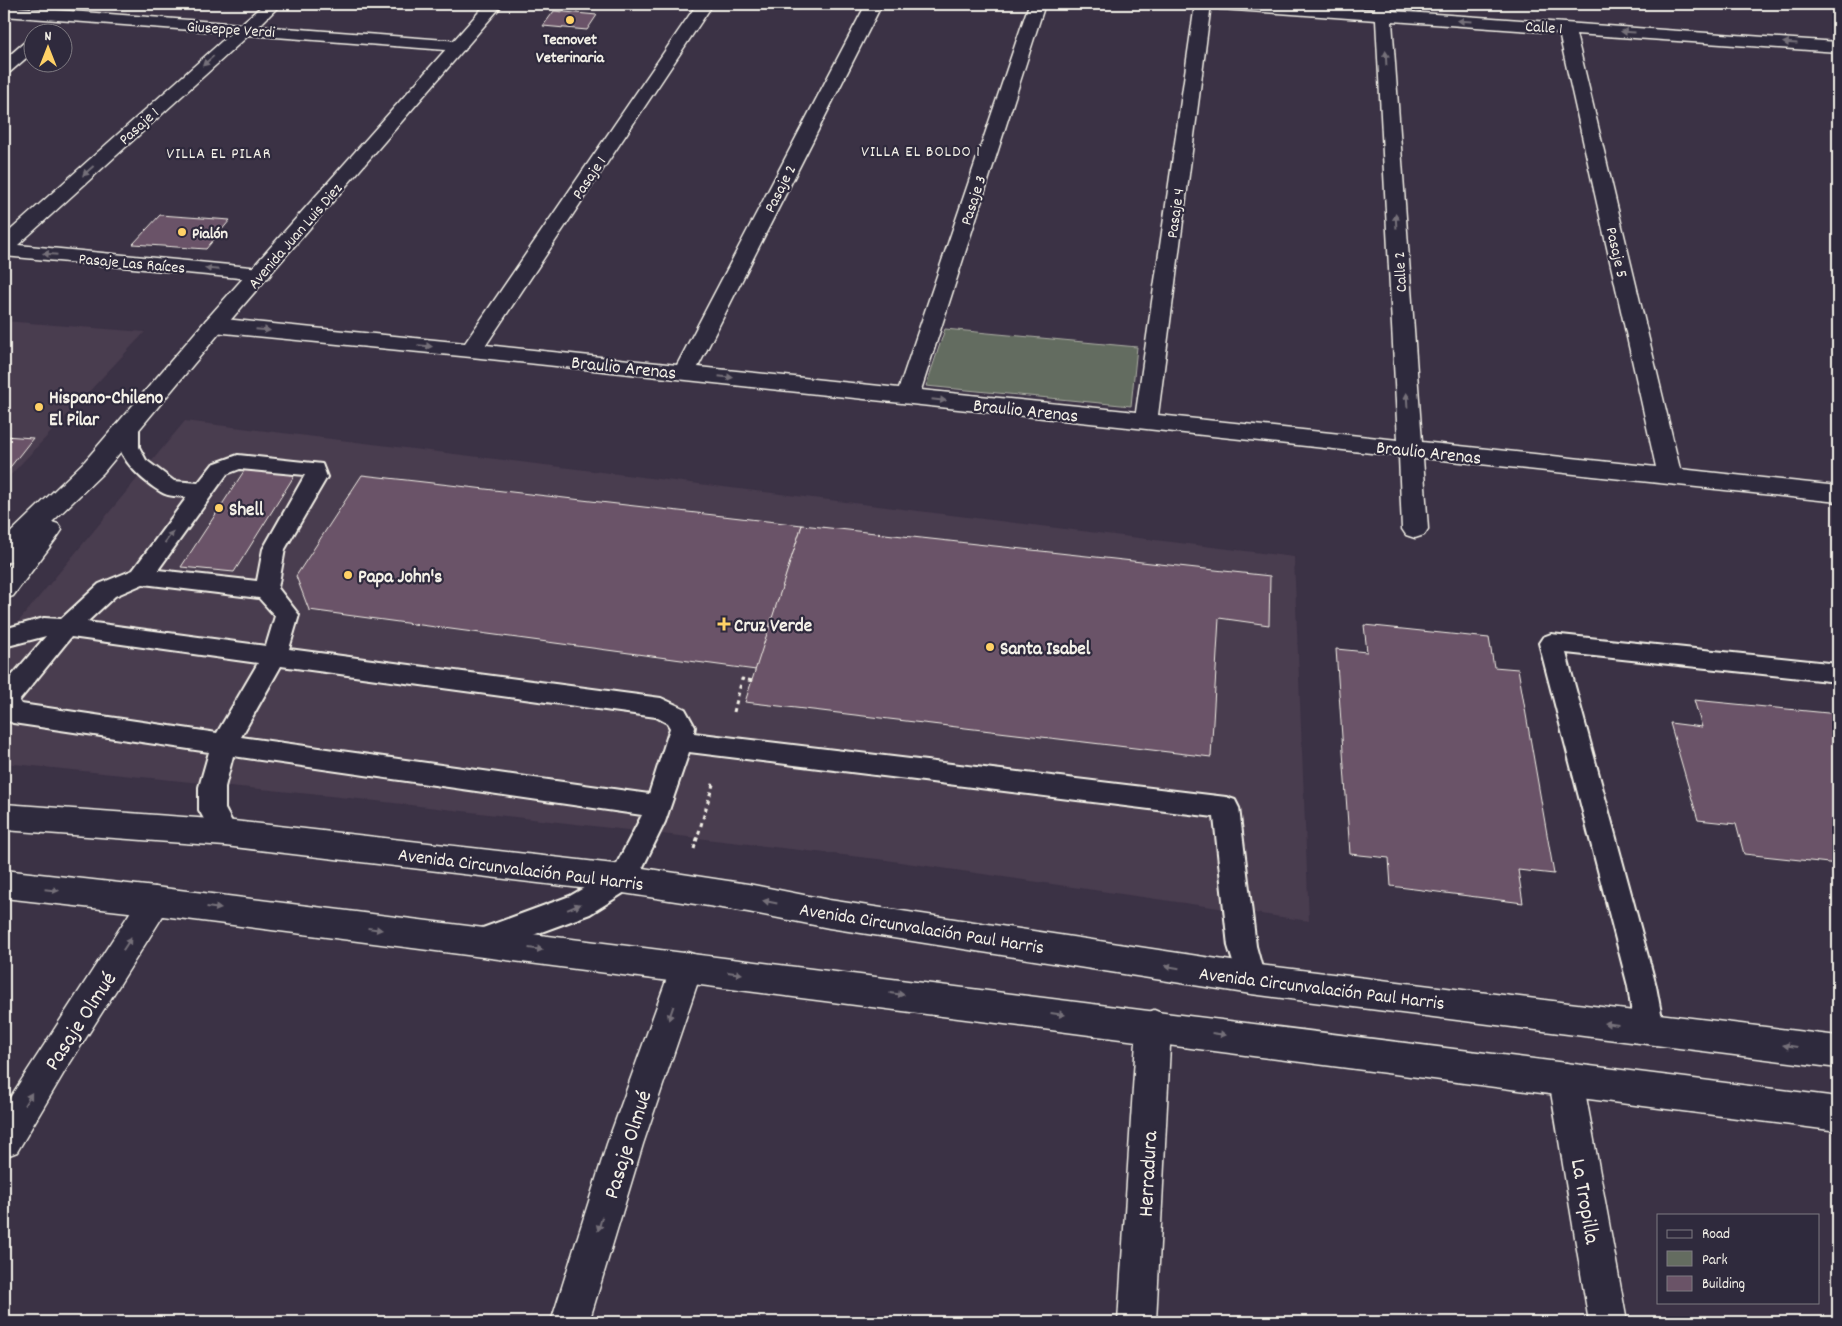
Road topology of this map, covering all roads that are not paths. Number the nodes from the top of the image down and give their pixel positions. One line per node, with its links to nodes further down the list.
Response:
1 (97, 4): 11 (street)
2 (273, 4): 14 (street, Pasaje 1)
3 (495, 4): 15 (street, Avenida Juan Luis Diez)
4 (705, 4): 22 (street, Pasaje 1)
5 (874, 4): 23 (street, Pasaje 2)
6 (1037, 4): 24 (street, Pasaje 3)
7 (1203, 4): 25 (street, Pasaje 4)
8 (1220, 4): 9 (street, Calle 1)
9 (1384, 9): 13 (street, Calle 1, one-way to 9); 27 (street, Calle 2, one-way to 9)
10 (4, 11): 11 (street, Giuseppe Verdi)
11 (75, 16): 12 (street); 14 (street, Giuseppe Verdi)
12 (65, 22)
13 (1566, 28): 16 (street, Calle 1, one-way to 13); 29 (street, Pasaje 5)
14 (244, 29): 15 (street, Giuseppe Verdi); 19 (street, Pasaje 1, one-way to 19)
15 (459, 46): 20 (street, Avenida Juan Luis Diez)
16 (1838, 47)
17 (22, 53): 18 (street)
18 (4, 68)
19 (4, 248): 20 (street, Pasaje Las Raíces, one-way to 19)
20 (261, 274): 21 (street, Avenida Juan Luis Diez)
21 (214, 325): 22 (street, Braulio Arenas, one-way to 22); 26 (street, Avenida Juan Luis Diez)
22 (471, 350): 23 (street, Braulio Arenas)
23 (684, 372): 24 (street, Braulio Arenas, one-way to 24)
24 (908, 396): 25 (street, Braulio Arenas, one-way to 25)
25 (1146, 421): 27 (street, Braulio Arenas)
26 (129, 426): 28 (street, Avenida Juan Luis Diez); 30 (lane)
27 (1409, 449): 29 (street, Braulio Arenas); 32 (street, Calle 2)
28 (94, 467): 33 (street, Avenida Juan Luis Diez); 35 (street, Avenida Juan Luis Diez)
29 (1670, 477): 31 (street, Braulio Arenas)
30 (202, 490): 34 (lane, one-way to 30); 36 (lane)
31 (1838, 494)
32 (1416, 529)
33 (4, 554)
34 (141, 576): 36 (lane); 37 (lane)
35 (4, 589)
36 (266, 590): 39 (lane)
37 (66, 628): 38 (lane); 39 (lane); 42 (lane)
38 (4, 638)
39 (275, 655): 41 (lane); 42 (lane)
40 (1838, 673): 53 (lane)
41 (680, 741): 43 (lane); 51 (lane)
42 (224, 744): 43 (lane); 45 (lane)
43 (658, 806): 46 (lane)
44 (4, 817): 45 (street, Avenida Circunvalación Paul Harris)
45 (225, 833): 46 (street, Avenida Circunvalación Paul Harris)
46 (623, 878): 49 (lane, one-way to 46); 51 (street, Avenida Circunvalación Paul Harris, one-way to 46)
47 (4, 884): 48 (street, one-way to 48)
48 (156, 901): 49 (street, one-way to 49); 57 (street, Pasaje Olmué, one-way to 48)
49 (479, 942): 50 (street, one-way to 50)
50 (687, 967): 52 (street, one-way to 52); 58 (street, Pasaje Olmué, one-way to 58)
51 (1251, 979): 53 (street, Avenida Circunvalación Paul Harris, one-way to 51)
52 (1154, 1026): 55 (street, one-way to 55); 59 (street, Herradura)
53 (1649, 1028): 54 (street, Avenida Circunvalación Paul Harris, one-way to 53)
54 (1838, 1052)
55 (1566, 1080): 56 (street); 60 (street, La Tropilla)
56 (1838, 1114)
57 (4, 1139)
58 (570, 1322)
59 (1137, 1322)
60 (1608, 1322)

